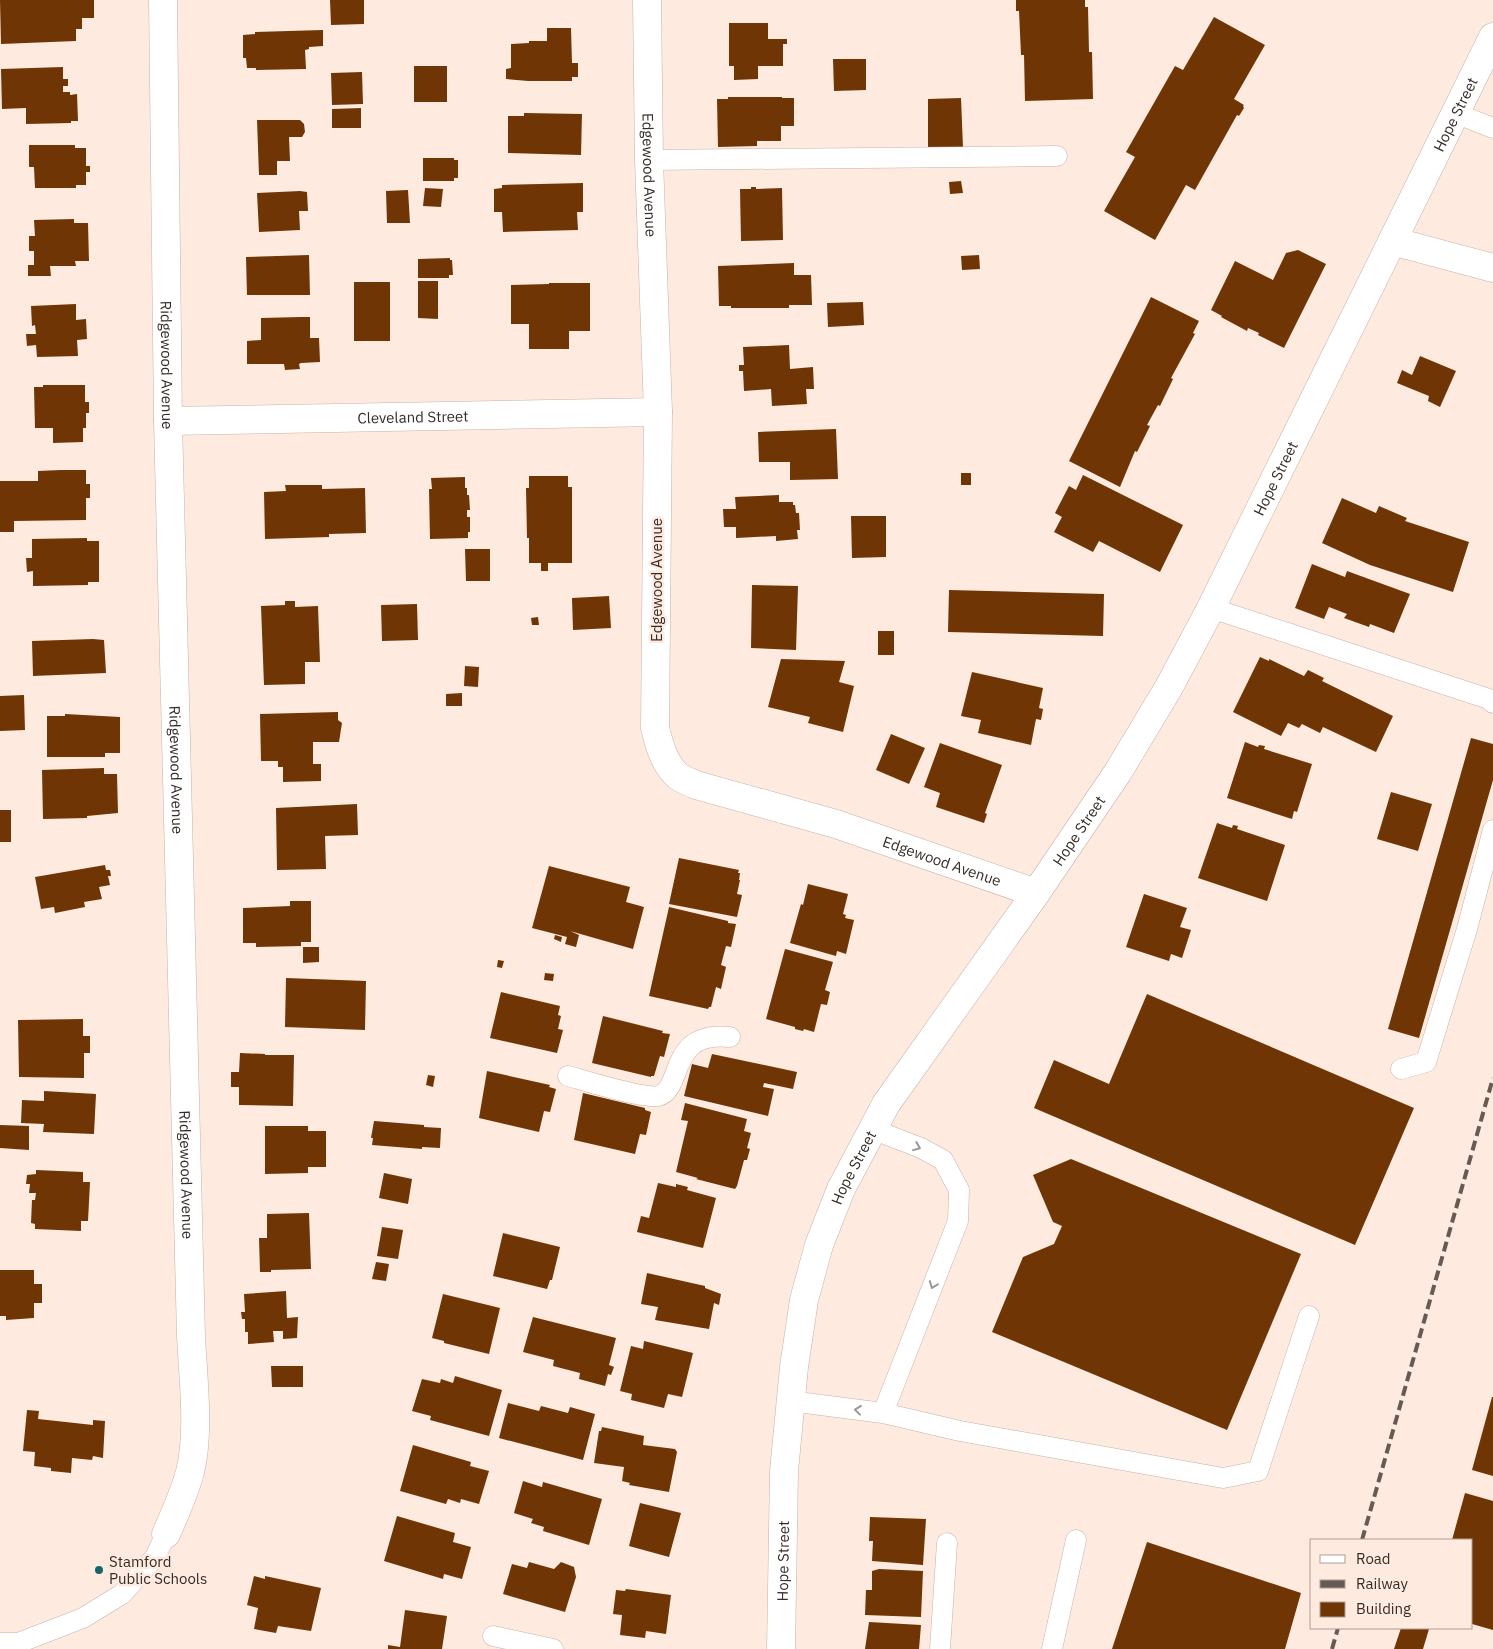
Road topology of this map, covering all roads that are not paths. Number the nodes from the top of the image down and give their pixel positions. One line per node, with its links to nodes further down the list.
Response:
1 (163, 0): 11 (street, Ridgewood Avenue)
2 (647, 0): 7 (street, Edgewood Avenue)
3 (1493, 37): 4 (street, Hope Street)
4 (1455, 113): 5 (lane); 8 (street, Hope Street)
5 (1493, 128)
6 (1057, 156): 7 (lane)
7 (649, 160): 10 (street, Edgewood Avenue)
8 (1392, 241): 9 (street); 12 (street, Hope Street)
9 (1493, 268)
10 (658, 412): 11 (street, Cleveland Street); 15 (street, Edgewood Avenue)
11 (168, 420): 23 (street, Ridgewood Avenue)
12 (1211, 608): 13 (lane); 15 (street, Hope Street)
13 (1493, 703)
14 (1493, 830): 17 (lane)
15 (1036, 893): 19 (street, Hope Street)
16 (730, 1037): 18 (lane)
17 (1401, 1069)
18 (568, 1076)
19 (872, 1129): 21 (street, Hope Street); 22 (lane, one-way to 22)
20 (1309, 1316): 22 (lane)
21 (790, 1401): 22 (lane, one-way to 21); 29 (street, Hope Street)
22 (882, 1413)
23 (166, 1534): 27 (lane)
24 (1076, 1540): 31 (lane)
25 (947, 1543): 30 (lane)
26 (493, 1636): 28 (lane)
27 (12, 1645)
28 (553, 1649)
29 (780, 1649)
30 (940, 1649)
31 (1052, 1649)

